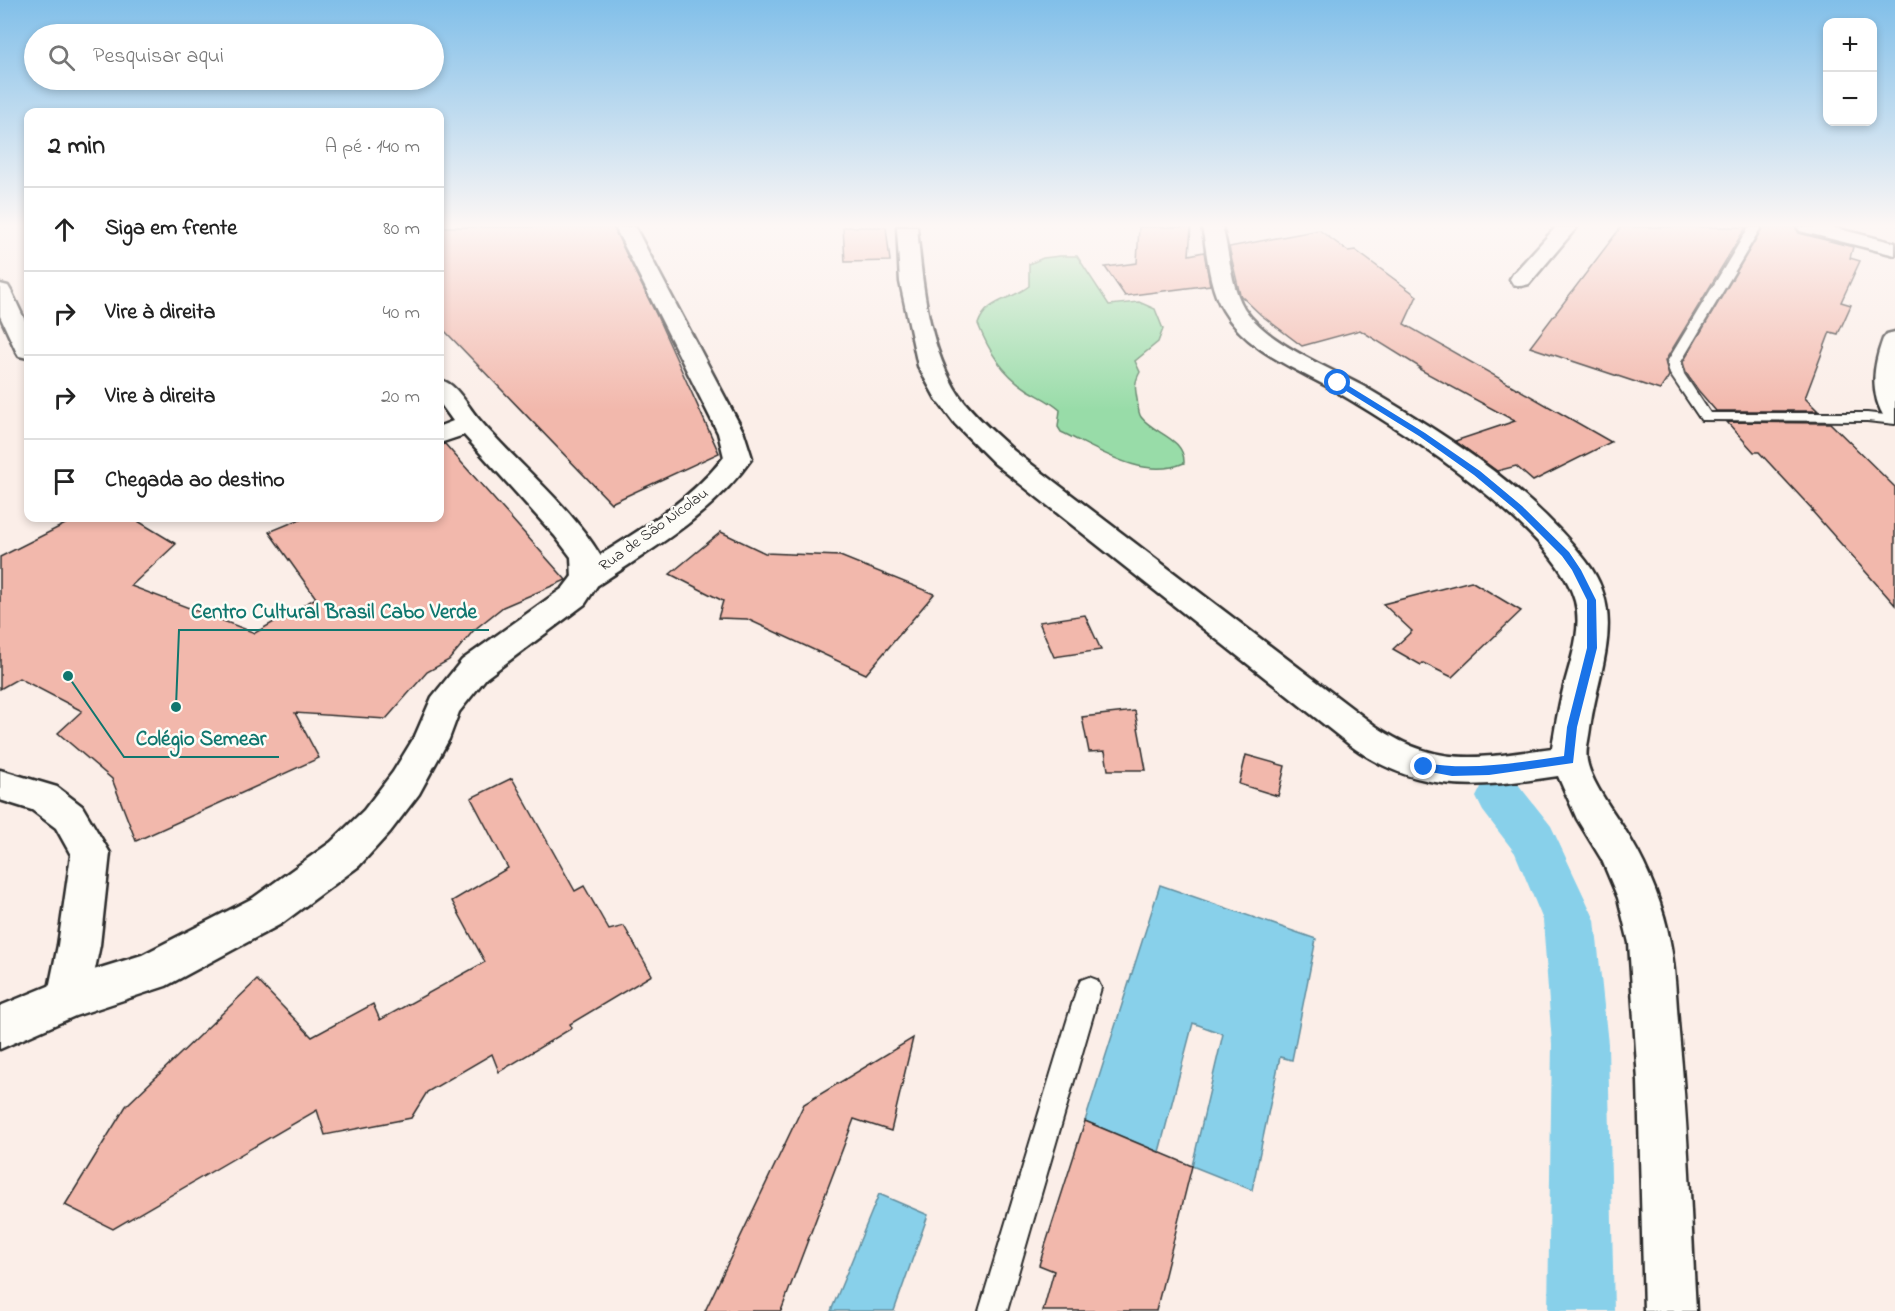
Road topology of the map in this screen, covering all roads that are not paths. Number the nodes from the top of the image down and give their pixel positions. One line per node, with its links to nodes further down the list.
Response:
1 (656, 288): 15 (street, Rua de São Nicolau)
2 (913, 288): 16 (street)
3 (1226, 288): 16 (street)
4 (1716, 288): 12 (lane)
5 (0, 291): 7 (street)
6 (1895, 339): 11 (street)
7 (24, 341)
8 (24, 347): 9 (street)
9 (0, 351)
10 (444, 392): 13 (street)
11 (1895, 414)
12 (1895, 420)
13 (469, 424): 14 (street); 15 (street)
14 (444, 433)
15 (587, 578): 19 (street)
16 (1569, 760): 22 (street)
17 (0, 785): 19 (street)
18 (1089, 988): 21 (lane)
19 (68, 998): 20 (street)
20 (0, 1028)
21 (993, 1311)
22 (1670, 1311)

